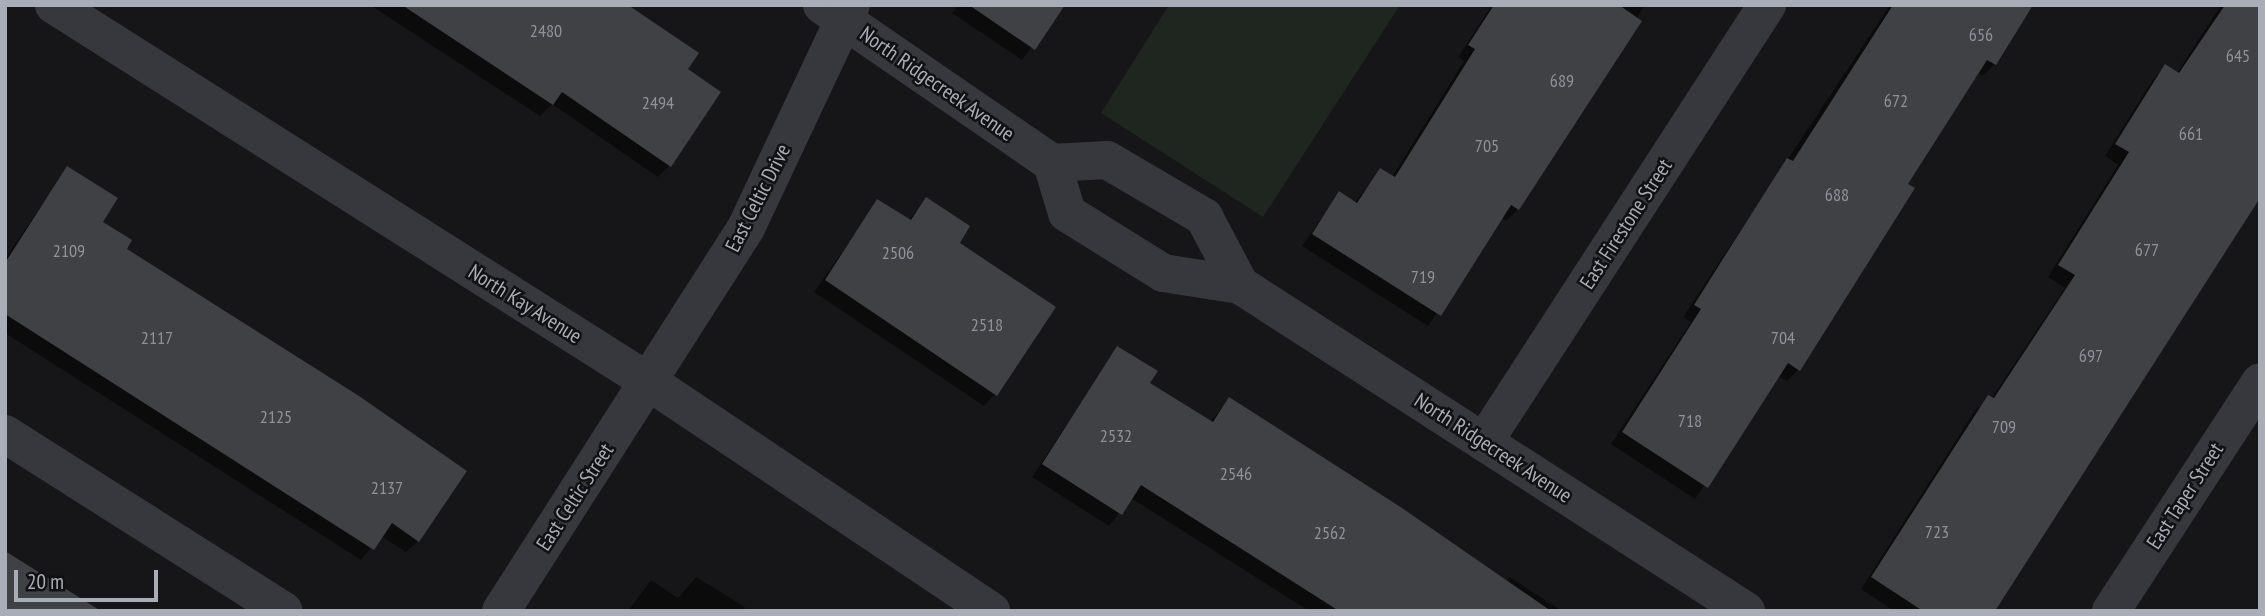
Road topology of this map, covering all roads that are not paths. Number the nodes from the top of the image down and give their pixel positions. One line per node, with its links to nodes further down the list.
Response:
1 (54, 5): 7 (street, North Kay Avenue)
2 (1767, 5): 9 (street, East Firestone Street)
3 (839, 10): 4 (street, North Ridgecreek Avenue); 7 (street, East Celtic Drive)
4 (1052, 163): 5 (street, North Ridgecreek Avenue); 5 (street)
5 (1240, 285): 9 (street, North Ridgecreek Avenue)
6 (2260, 382): 14 (street, East Taper Street)
7 (649, 383): 11 (street, East Celtic Street); 12 (street, North Kay Avenue)
8 (5, 434): 10 (street)
9 (1484, 442): 13 (street, North Ridgecreek Avenue)
10 (284, 611)
11 (501, 611)
12 (991, 611)
13 (1746, 611)
14 (2111, 611)

